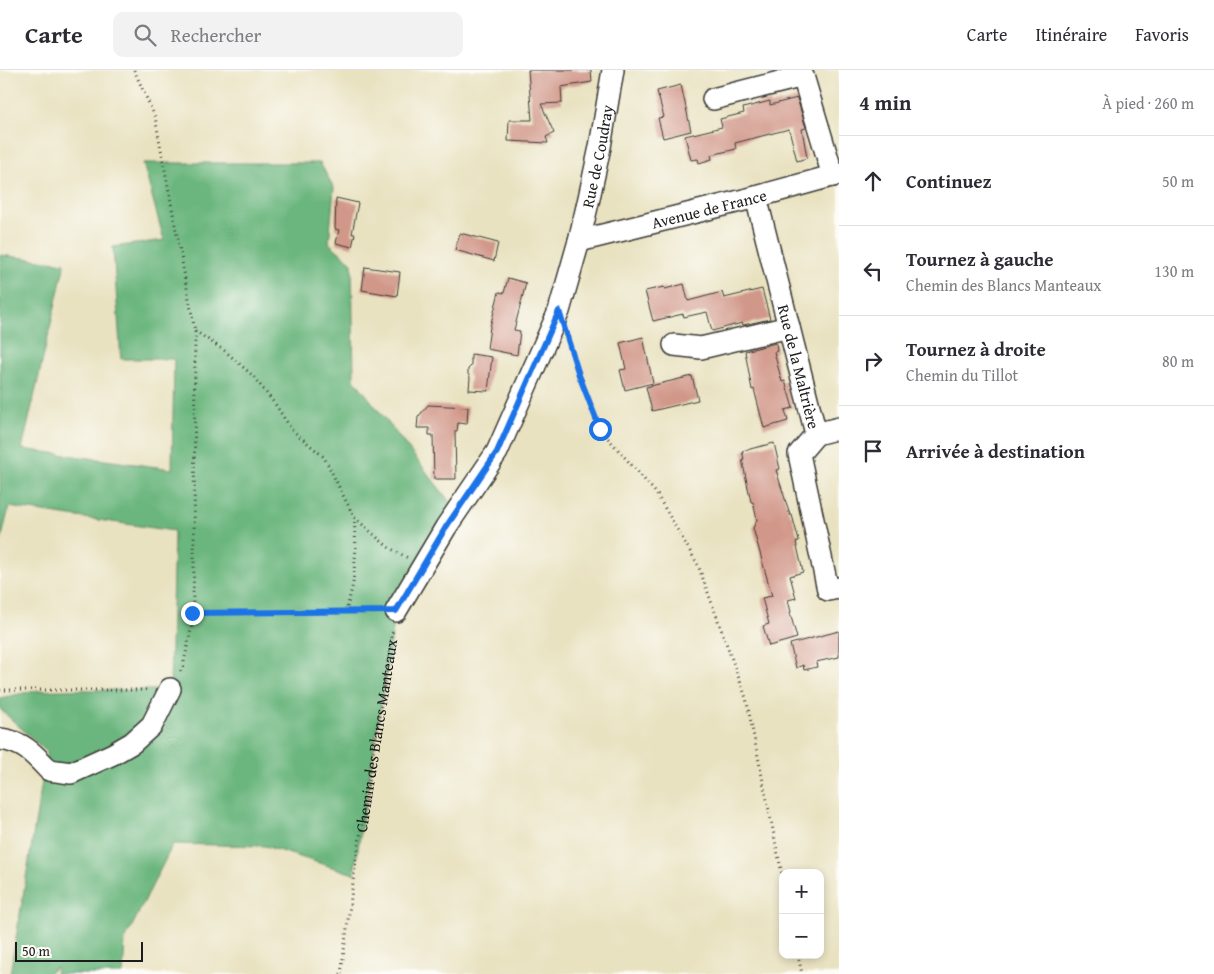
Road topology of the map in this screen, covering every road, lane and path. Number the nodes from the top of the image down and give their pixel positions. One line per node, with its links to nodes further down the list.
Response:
1 (134, 70): 9 (path)
2 (613, 70): 6 (street, Rue de Coudray)
3 (713, 99): 4 (street)
4 (836, 175): 5 (street, Avenue de France)
5 (756, 197): 6 (street, Avenue de France); 8 (street, Rue de la Maltrière)
6 (579, 241): 7 (street)
7 (559, 311): 14 (street); 22 (path)
8 (789, 327): 10 (street); 12 (street, Rue de la Maltrière)
9 (195, 331): 13 (path); 18 (path)
10 (674, 345)
11 (839, 428): 12 (street)
12 (816, 434): 15 (street, Rue de la Maltrière)
13 (354, 517): 14 (path); 17 (path)
14 (421, 568): 16 (street)
15 (834, 589)
16 (396, 611): 17 (path); 24 (path, Chemin des Blancs Manteaux)
17 (346, 612): 18 (path)
18 (192, 613): 19 (path)
19 (170, 689): 20 (path); 21 (street)
20 (0, 690)
21 (0, 738)
22 (781, 869)
23 (799, 959): 25 (path)
24 (341, 974)
25 (802, 974)

